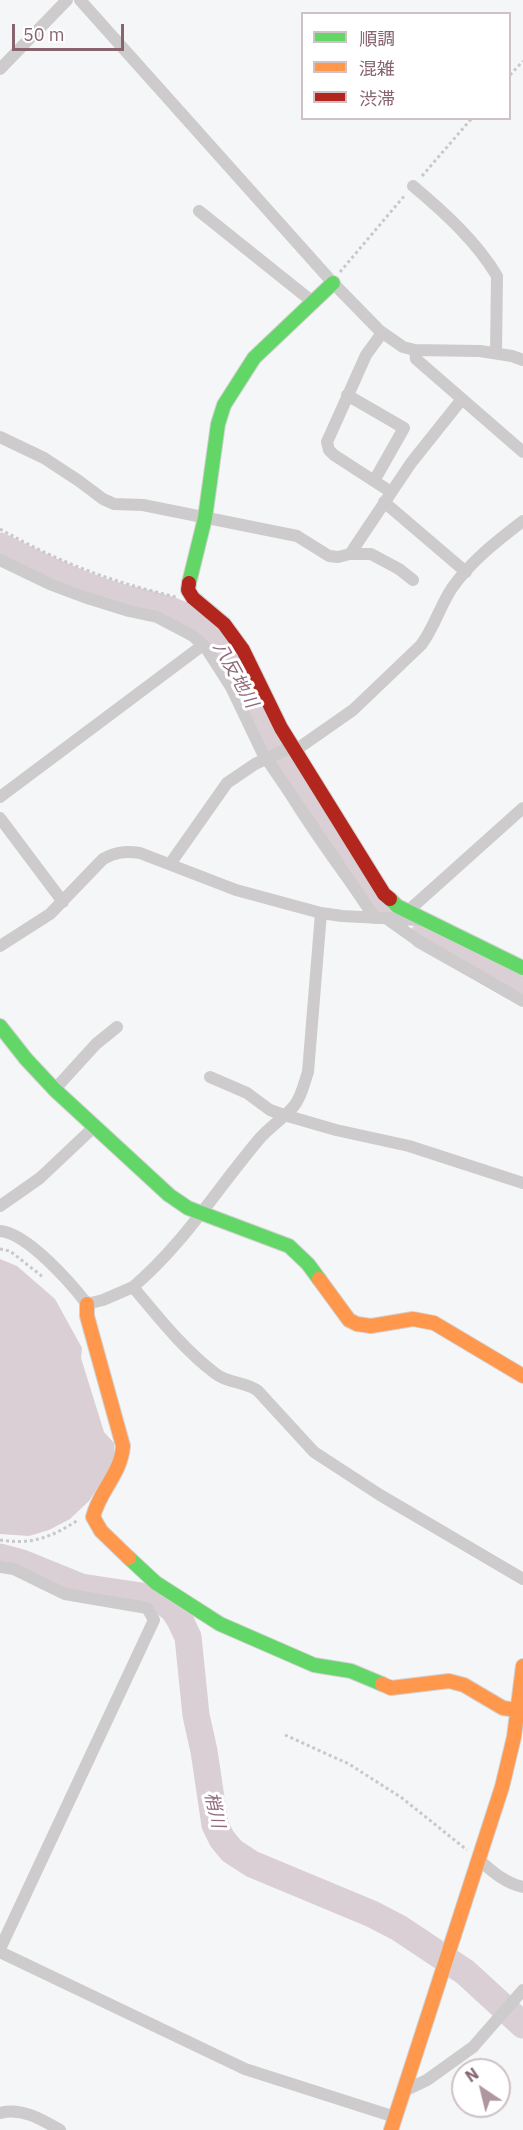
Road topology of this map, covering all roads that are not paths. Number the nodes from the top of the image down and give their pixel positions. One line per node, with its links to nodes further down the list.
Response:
1 (67, 0): 3 (street)
2 (80, 0): 6 (street)
3 (0, 69)
4 (413, 186): 10 (street)
5 (200, 211): 7 (street)
6 (333, 283): 7 (street); 8 (street)
7 (314, 303): 18 (street)
8 (382, 333): 9 (street); 12 (street)
9 (415, 350): 10 (street); 13 (street)
10 (496, 352): 11 (street)
11 (523, 360)
12 (347, 395): 16 (street); 16 (street)
13 (462, 399): 15 (street); 17 (street)
14 (0, 437): 18 (street)
15 (523, 452)
16 (374, 481): 17 (street)
17 (388, 497): 20 (street); 22 (street)
18 (205, 518): 20 (street); 25 (street)
19 (523, 521): 22 (street)
20 (350, 554): 23 (street)
21 (0, 560): 24 (street)
22 (466, 572): 25 (street)
23 (413, 580)
24 (203, 645): 26 (street); 27 (street)
25 (293, 748): 26 (street); 32 (street)
26 (267, 760): 30 (street); 34 (street)
27 (0, 797)
28 (523, 808): 32 (street)
29 (0, 818): 31 (street)
30 (170, 864): 31 (street); 33 (street)
31 (63, 902): 36 (street)
32 (408, 911): 35 (street)
33 (321, 913): 34 (street); 43 (street)
34 (380, 918): 35 (street); 38 (street)
35 (427, 920): 37 (street)
36 (0, 946)
37 (523, 968)
38 (523, 1001)
39 (0, 1026): 42 (street)
40 (117, 1027): 42 (street)
41 (210, 1077): 43 (street)
42 (56, 1089): 44 (street)
43 (284, 1115): 45 (street); 47 (street)
44 (94, 1127): 46 (street); 47 (street)
45 (523, 1183)
46 (0, 1206)
47 (202, 1213): 49 (street); 51 (street)
48 (0, 1232): 50 (street)
49 (133, 1287): 50 (street); 53 (street)
50 (87, 1304): 55 (street)
51 (523, 1376)
52 (0, 1567): 59 (street)
53 (523, 1579)
54 (523, 1666): 55 (street)
55 (517, 1710): 56 (street)
56 (518, 1738): 57 (street)
57 (479, 1860): 58 (street); 62 (street)
58 (523, 1887)
59 (0, 1950): 64 (street)
60 (523, 1990): 61 (street)
61 (512, 2007): 62 (street)
62 (404, 2091): 64 (street)
63 (0, 2113): 65 (street)
64 (393, 2124)
65 (60, 2130)

